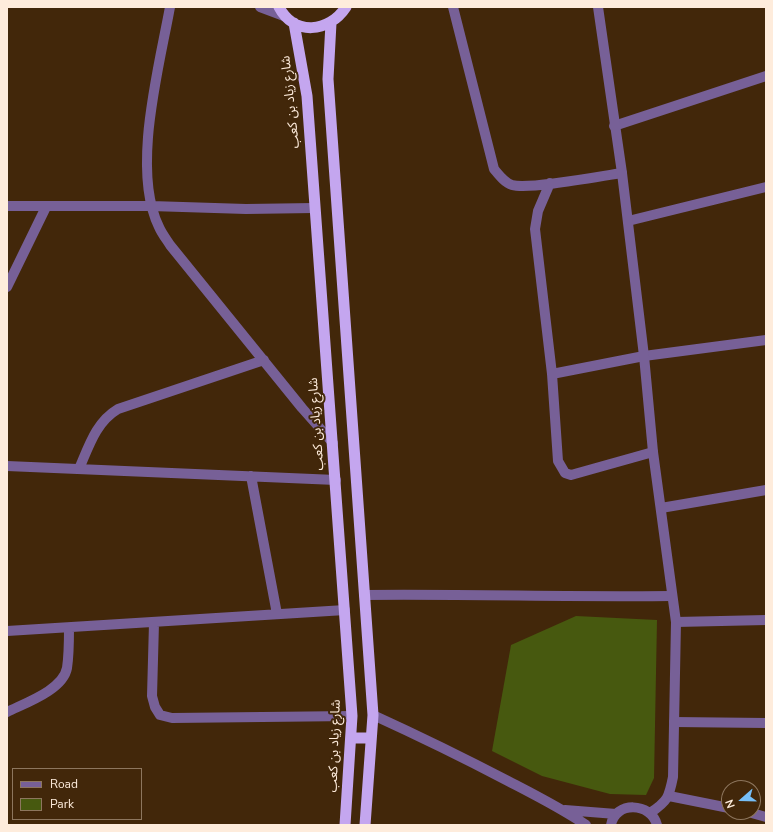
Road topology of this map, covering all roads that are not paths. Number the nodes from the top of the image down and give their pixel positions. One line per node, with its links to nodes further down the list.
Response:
1 (170, 7): 15 (street)
2 (260, 7): 6 (street)
3 (346, 7): 8 (highway)
4 (453, 7): 12 (street)
5 (598, 7): 10 (street)
6 (281, 12): 7 (highway)
7 (294, 23): 8 (highway); 17 (highway, شارع زياد بن كعب)
8 (331, 23): 32 (highway)
9 (766, 76): 10 (street)
10 (614, 126): 11 (street)
11 (622, 172): 12 (street); 18 (street)
12 (550, 183): 23 (street)
13 (766, 187): 18 (street)
14 (7, 206): 16 (street)
15 (151, 206): 16 (street); 17 (street); 22 (street)
16 (46, 207): 19 (street)
17 (314, 208): 24 (highway, شارع زياد بن كعب)
18 (628, 221): 21 (street)
19 (7, 287)
20 (766, 340): 21 (street)
21 (644, 356): 23 (street); 25 (street)
22 (264, 360): 24 (street); 27 (street)
23 (552, 374): 25 (street)
24 (333, 443): 29 (highway, شارع زياد بن كعب)
25 (652, 452): 31 (street)
26 (7, 466): 27 (street)
27 (79, 469): 28 (street)
28 (252, 476): 29 (street); 35 (street)
29 (336, 480): 34 (highway, شارع زياد بن كعب)
30 (766, 490): 31 (street)
31 (661, 508): 33 (street)
32 (364, 595): 33 (street); 42 (highway)
33 (671, 596): 37 (street)
34 (345, 610): 35 (street); 43 (highway, شارع زياد بن كعب)
35 (277, 614): 38 (street)
36 (766, 620): 37 (street)
37 (676, 622): 44 (street)
38 (154, 623): 39 (street); 43 (street)
39 (69, 628): 40 (street); 41 (street)
40 (7, 631)
41 (7, 712)
42 (373, 715): 47 (highway); 50 (street)
43 (352, 716): 46 (highway, شارع زياد بن كعب)
44 (674, 722): 45 (street); 48 (street)
45 (766, 723)
46 (351, 738): 47 (highway); 53 (highway, شارع زياد بن كعب)
47 (371, 738): 54 (highway)
48 (669, 796): 49 (street); 51 (street)
49 (721, 806)
50 (565, 810): 52 (street); 55 (street)
51 (650, 813): 52 (street); 57 (street)
52 (616, 814): 56 (street)
53 (345, 825)
54 (365, 825)
55 (586, 825)
56 (611, 825)
57 (657, 825)

